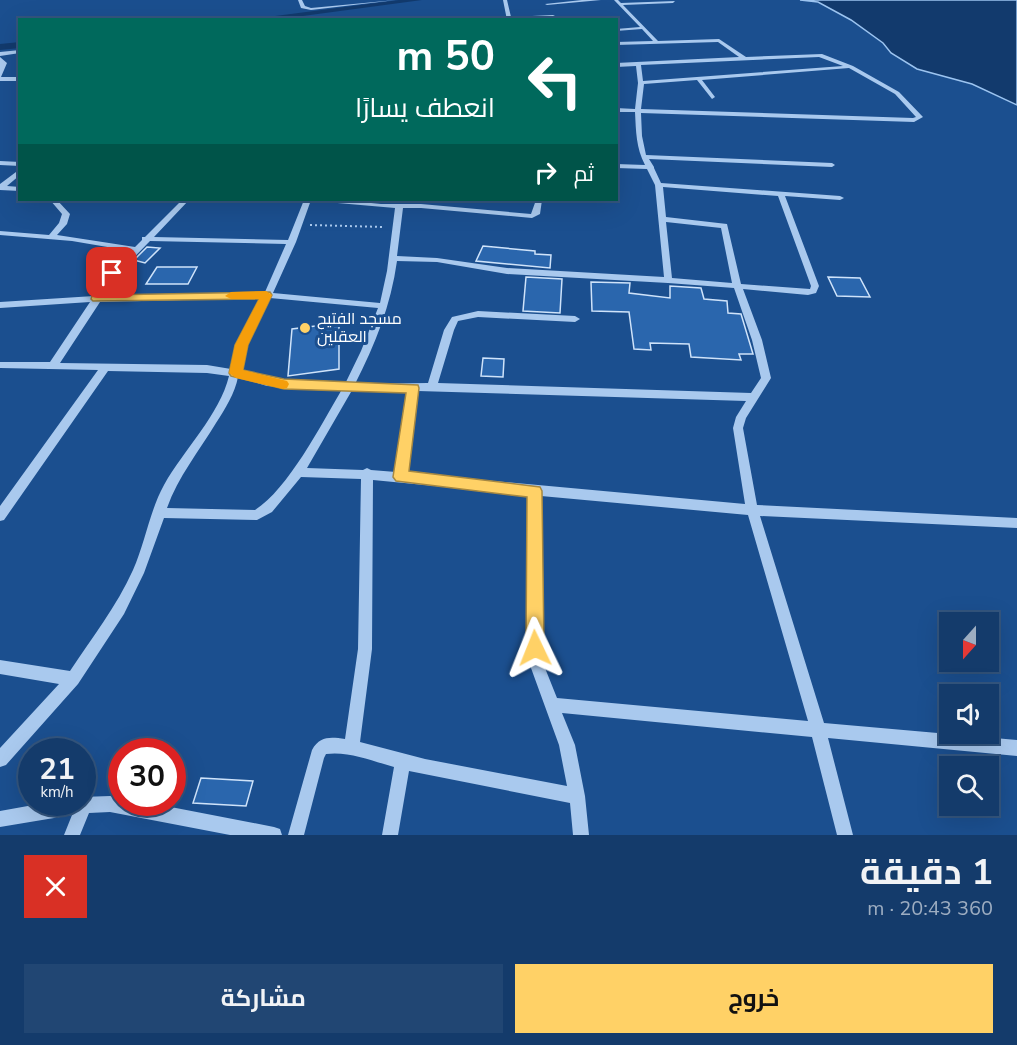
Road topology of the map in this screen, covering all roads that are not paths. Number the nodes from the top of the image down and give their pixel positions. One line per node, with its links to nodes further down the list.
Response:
1 (300, 0): 2 (street)
2 (394, 0)
3 (505, 0): 8 (street)
4 (599, 0): 5 (street)
5 (546, 2): 9 (street)
6 (617, 2): 7 (street); 10 (street)
7 (673, 2)
8 (509, 18)
9 (554, 18)
10 (643, 28): 11 (street); 12 (street)
11 (618, 30)
12 (656, 41): 13 (street); 17 (street)
13 (618, 44)
14 (18, 51): 15 (street)
15 (0, 54)
16 (0, 59): 23 (street)
17 (745, 59): 18 (street); 21 (street)
18 (720, 60): 19 (street); 22 (street)
19 (638, 64): 20 (street); 26 (street)
20 (618, 65)
21 (851, 67): 22 (street); 29 (street)
22 (733, 76): 25 (street)
23 (0, 77): 24 (street)
24 (18, 79)
25 (699, 79): 26 (street); 27 (street)
26 (641, 83): 29 (street)
27 (712, 97)
28 (618, 110): 29 (street)
29 (638, 110): 30 (street)
30 (644, 157): 33 (street); 35 (street)
31 (0, 164): 32 (street)
32 (18, 164)
33 (832, 165)
34 (618, 166): 35 (street)
35 (651, 167): 37 (street)
36 (18, 173): 38 (street)
37 (660, 185): 40 (street); 49 (street)
38 (0, 188): 39 (street)
39 (18, 189)
40 (781, 195): 41 (street); 57 (street)
41 (840, 198)
42 (55, 201): 51 (street)
43 (185, 201): 52 (street)
44 (308, 201): 53 (street)
45 (336, 201): 48 (street)
46 (539, 201): 47 (street)
47 (424, 203): 48 (street)
48 (399, 207): 55 (street)
49 (662, 219): 56 (street); 57 (street)
50 (0, 233): 51 (street)
51 (51, 237): 54 (street)
52 (145, 239): 53 (street); 54 (street)
53 (292, 242): 58 (street)
54 (135, 249): 59 (street)
55 (392, 258): 56 (street); 61 (street)
56 (668, 280): 57 (street)
57 (737, 285): 70 (street)
58 (266, 295): 59 (street); 61 (street); 66 (street)
59 (97, 299): 60 (street); 64 (street)
60 (0, 305)
61 (384, 306): 68 (street)
62 (575, 319): 67 (street)
63 (0, 365): 64 (street)
64 (53, 366): 65 (street)
65 (106, 366): 66 (street); 77 (street)
66 (236, 373): 68 (street); 76 (street)
67 (432, 387): 69 (street); 70 (street)
68 (349, 388): 69 (street); 71 (street)
69 (413, 388): 73 (street)
70 (755, 397): 75 (street)
71 (298, 472): 72 (street); 76 (street)
72 (367, 473): 73 (street); 83 (street)
73 (401, 477): 74 (street)
74 (534, 491): 75 (street); 81 (street)
75 (753, 510): 78 (street); 82 (street)
76 (158, 513): 80 (street)
77 (0, 516)
78 (1017, 524)
79 (0, 667): 80 (street)
80 (73, 679): 85 (street)
81 (553, 705): 82 (street); 87 (street)
82 (818, 729): 84 (street); 97 (street)
83 (351, 748): 86 (street); 94 (street)
84 (1017, 748)
85 (0, 759)
86 (403, 762): 87 (street); 95 (street)
87 (578, 796): 96 (street)
88 (96, 805): 93 (street)
89 (18, 816): 91 (street)
90 (80, 816): 92 (street)
91 (0, 819)
92 (72, 835)
93 (274, 835)
94 (296, 835)
95 (390, 835)
96 (582, 835)
97 (845, 835)

